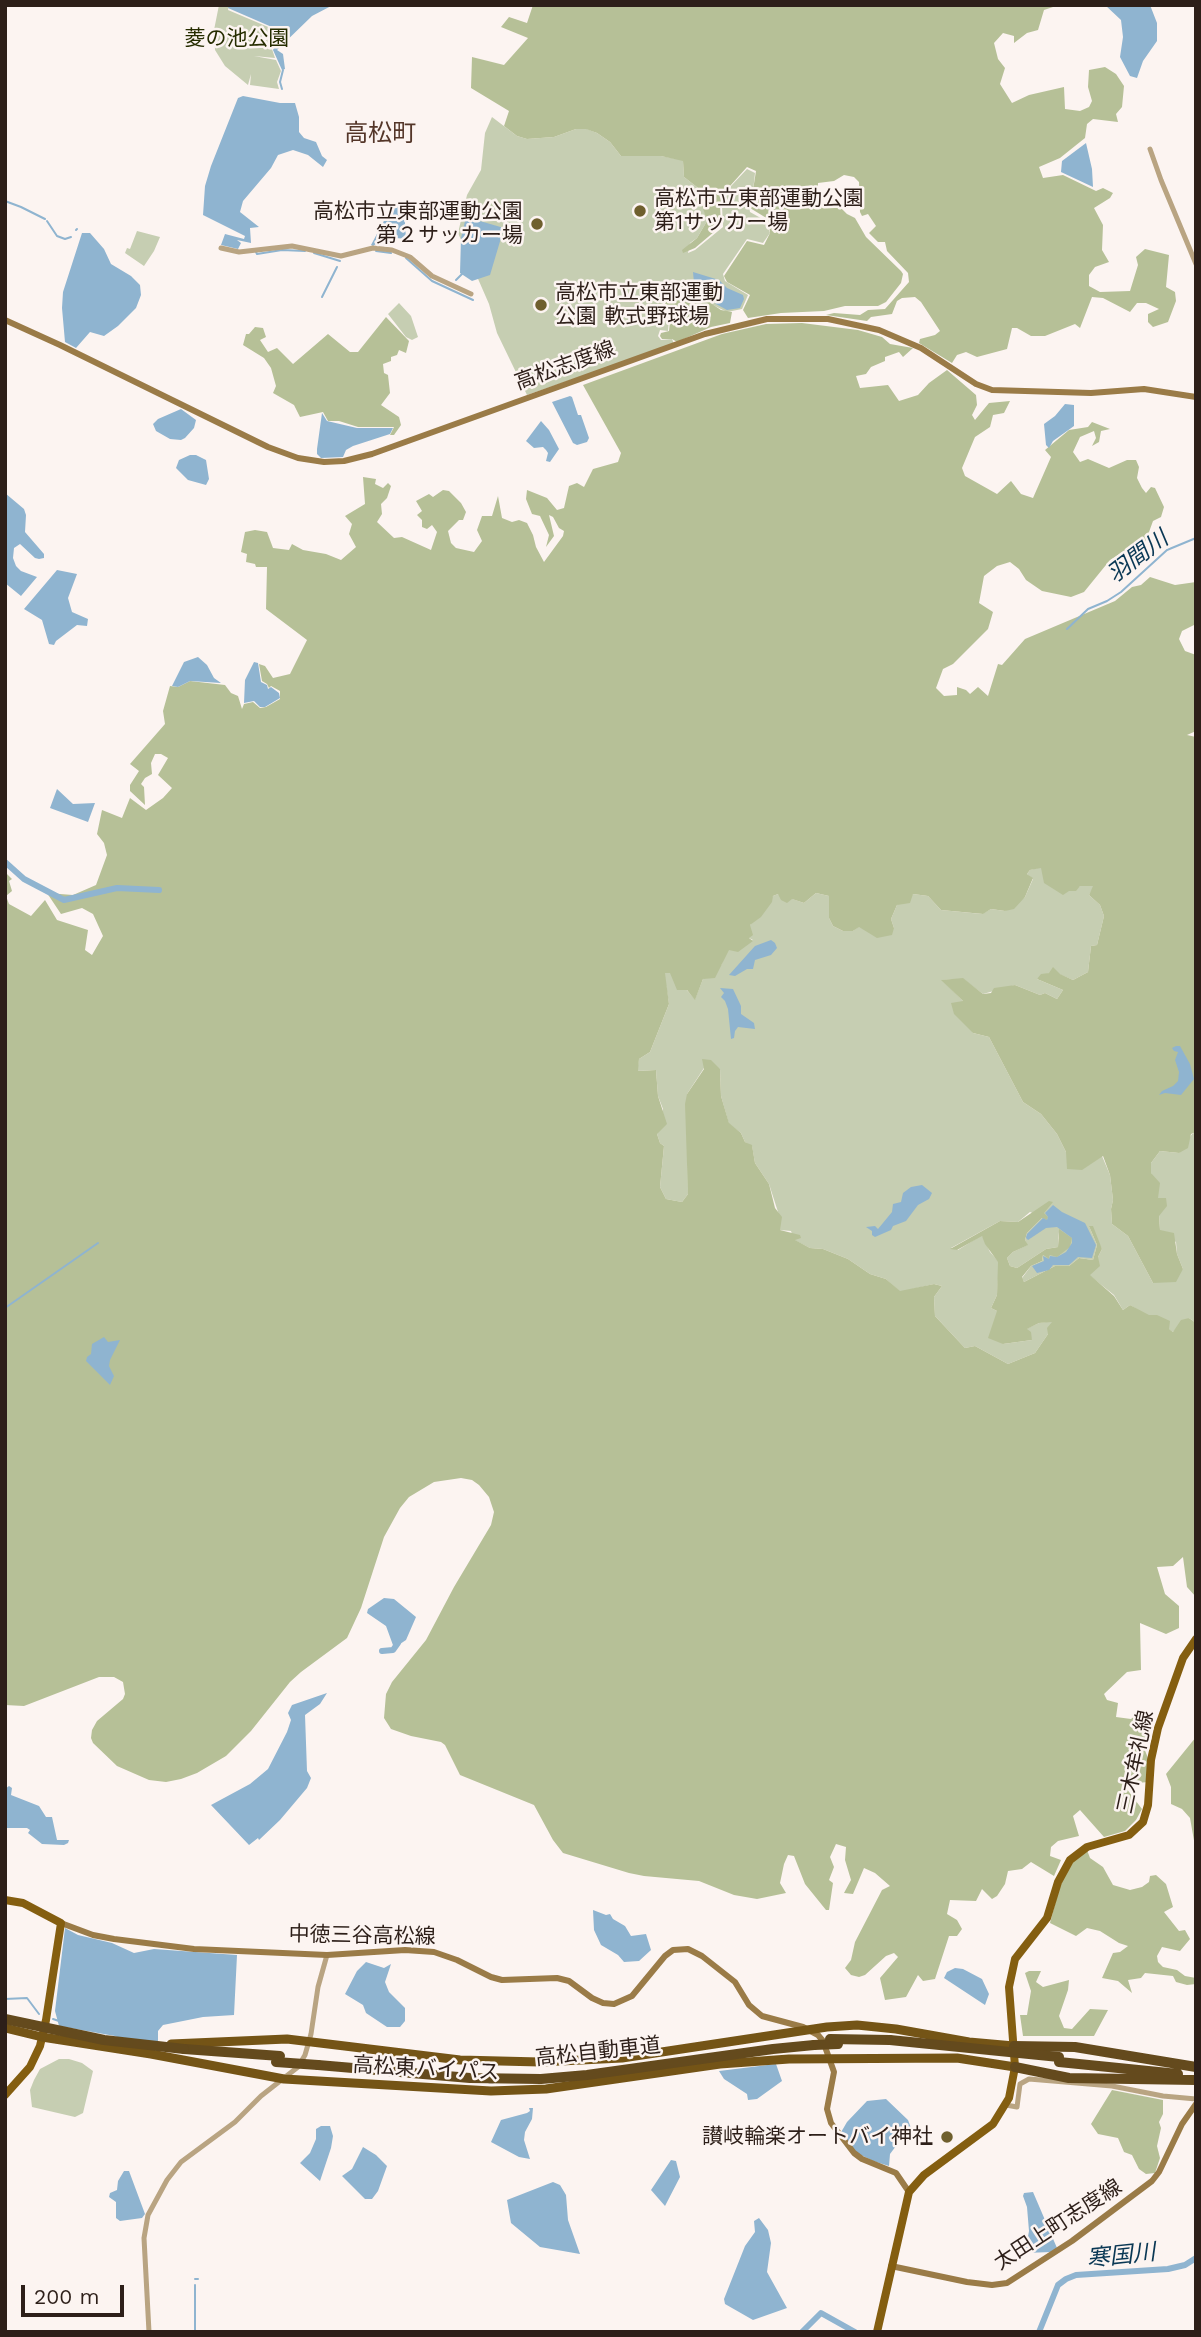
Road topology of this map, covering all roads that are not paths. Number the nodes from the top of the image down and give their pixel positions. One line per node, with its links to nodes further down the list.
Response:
1 (1150, 149): 3 (street)
2 (221, 248): 4 (street)
3 (1196, 264)
4 (471, 294)
5 (5, 320): 6 (main road, 高松志度線)
6 (1196, 397)
7 (1196, 1639): 16 (main road, 三木牟礼線)
8 (5, 1900): 9 (main road)
9 (61, 1923): 10 (main road, 中徳三谷高松線); 12 (main road)
10 (327, 1955): 14 (main road, 中徳三谷高松線); 15 (street)
11 (5, 2022): 12 (highway, 高松東バイパス); 13 (highway, 高松東バイパス); 14 (highway, 高松自動車道, bridge)
12 (45, 2026): 13 (main road); 15 (highway, 高松東バイパス, bridge)
13 (42, 2037): 22 (highway, 高松東バイパス); 23 (main road)
14 (811, 2038): 15 (highway, 高松東バイパス); 16 (highway, 高松東バイパス); 17 (main road); 18 (highway, 高松自動車道, bridge)
15 (309, 2041): 22 (street)
16 (1014, 2046): 19 (main road, 三木牟礼線); 20 (highway)
17 (830, 2058): 19 (highway, 高松東バイパス); 22 (highway, 高松東バイパス); 27 (main road)
18 (1059, 2060): 20 (highway, 高松自動車道); 21 (highway, 高松自動車道)
19 (1015, 2067): 21 (highway); 25 (main road, 三木牟礼線)
20 (1196, 2069)
21 (1196, 2078)
22 (284, 2079): 29 (street)
23 (5, 2095)
24 (1196, 2099): 25 (street)
25 (1006, 2105): 27 (main road, 三木牟礼線)
26 (1196, 2105): 28 (main road, 太田上町志度線)
27 (909, 2192): 28 (main road)
28 (891, 2266): 30 (main road)
29 (149, 2332)
30 (877, 2332)

